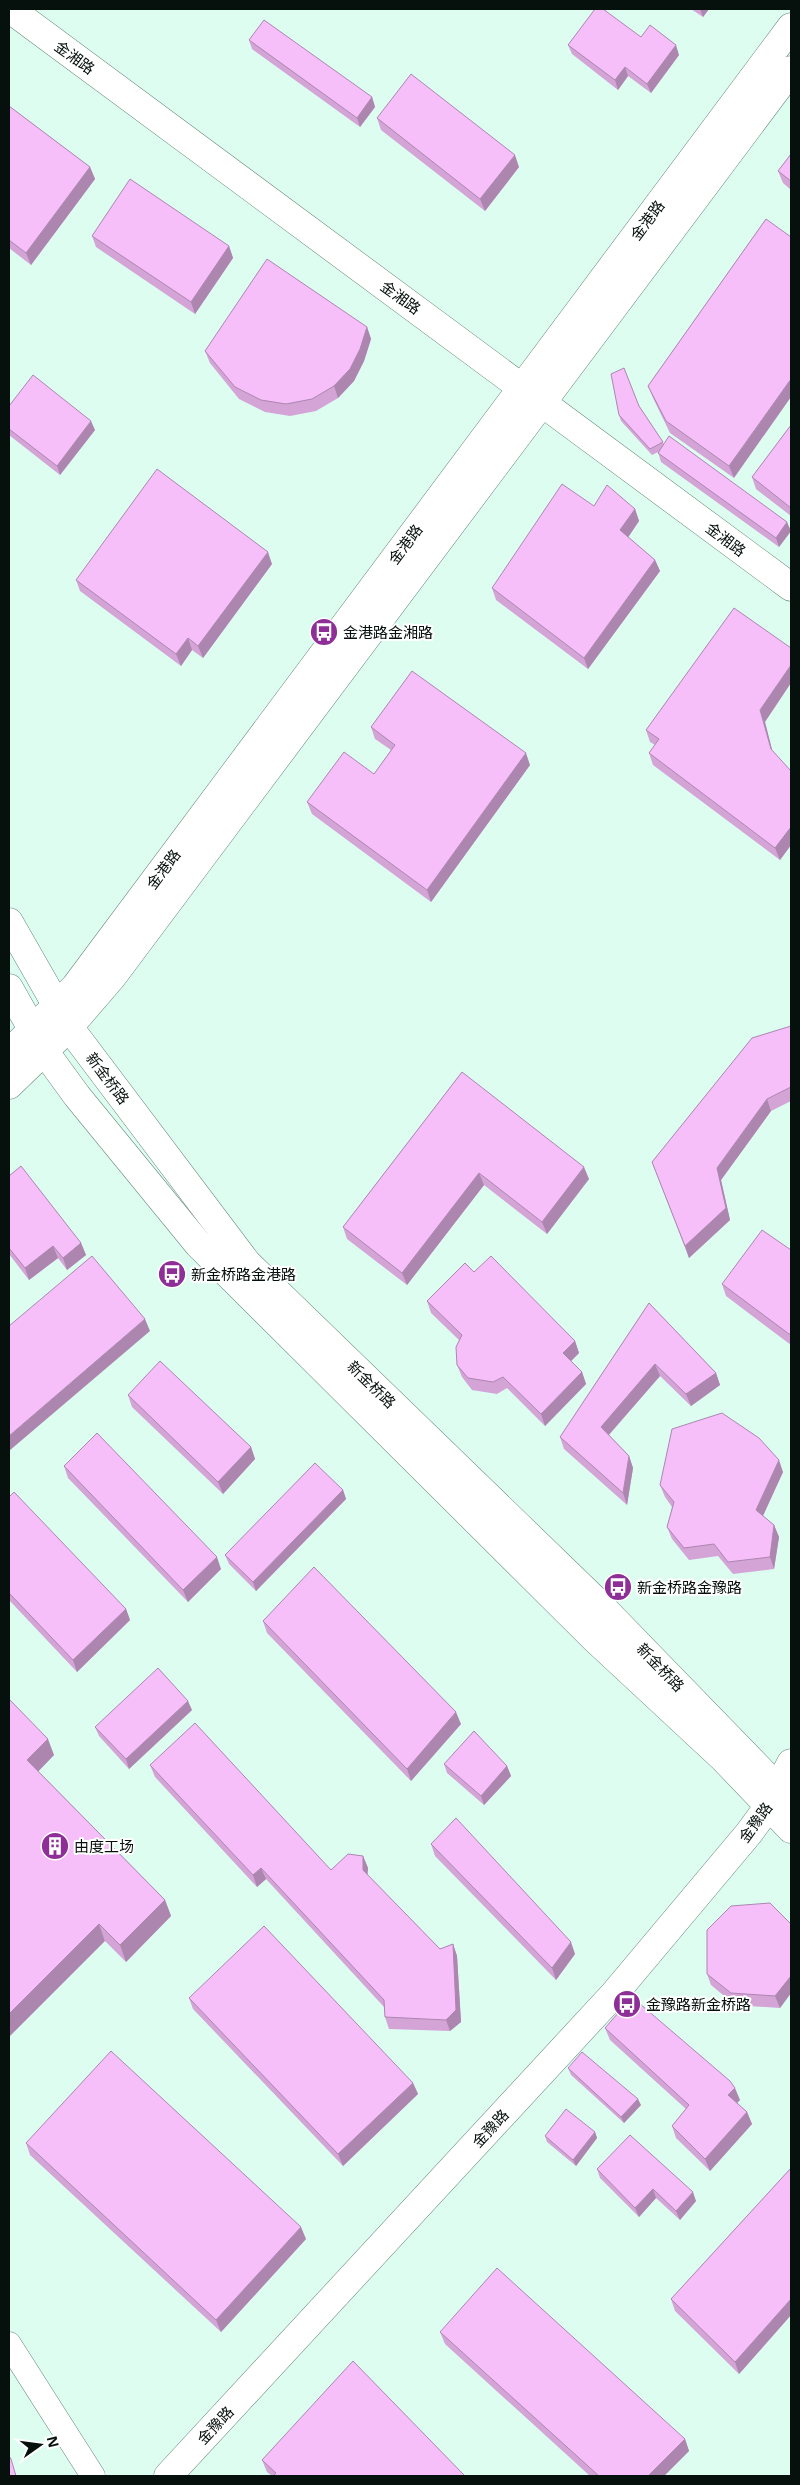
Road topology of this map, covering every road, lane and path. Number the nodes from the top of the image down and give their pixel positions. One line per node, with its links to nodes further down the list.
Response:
1 (10, 9): 4 (street, 金湘路)
2 (791, 27): 4 (street, 金港路)
3 (791, 70): 4 (street, 金港路)
4 (532, 394): 5 (street, 金湘路); 8 (street, 金港路)
5 (791, 587)
6 (9, 922): 8 (street, 新金桥路)
7 (9, 988): 9 (street, 新金桥路)
8 (63, 1016): 9 (street, 金港路); 13 (street, 新金桥路)
9 (38, 1042): 10 (street, 金港路); 11 (street, 金港路); 13 (street, 新金桥路)
10 (9, 1053)
11 (9, 1085)
12 (791, 1763): 13 (street, 金豫路)
13 (779, 1797): 14 (street, 新金桥路); 17 (street, 金豫路)
14 (791, 1828)
15 (9, 2344): 16 (street)
16 (93, 2476)
17 (168, 2476)

